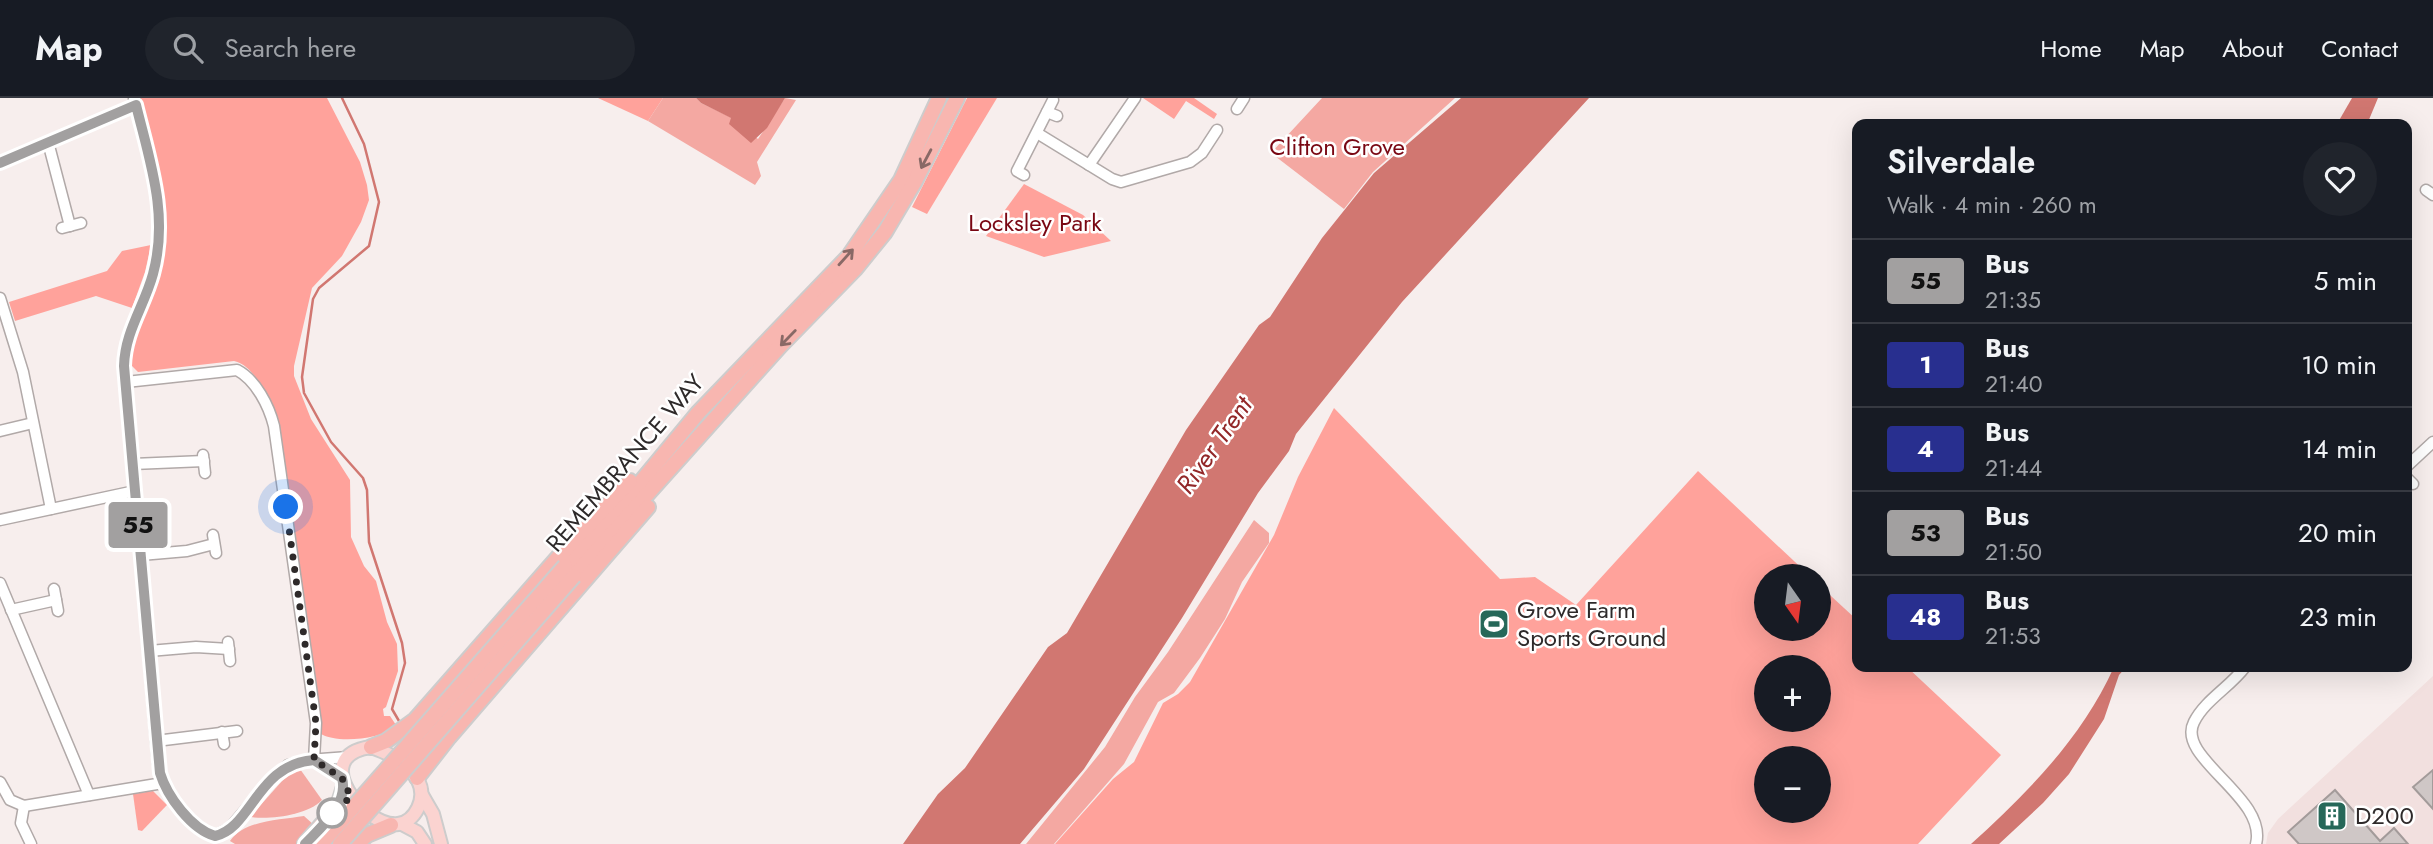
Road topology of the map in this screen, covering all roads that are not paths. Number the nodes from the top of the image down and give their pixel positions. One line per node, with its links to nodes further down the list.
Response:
1 (939, 98): 15 (highway, REMEMBRANCE WAY, one-way to 1)
2 (957, 98): 17 (highway, REMEMBRANCE WAY, one-way to 17)
3 (1135, 98): 10 (street)
4 (1053, 100): 7 (street)
5 (135, 101): 8 (street); 14 (street)
6 (1217, 130): 10 (street)
7 (1037, 133): 10 (street); 11 (street)
8 (48, 142): 9 (street); 12 (street)
9 (0, 163)
10 (1090, 165)
11 (1024, 175)
12 (71, 226)
13 (0, 298): 16 (street)
14 (126, 382): 21 (street); 41 (street)
15 (698, 413): 28 (highway, REMEMBRANCE WAY); 39 (highway)
16 (33, 423): 18 (street); 24 (street)
17 (707, 426): 28 (highway, REMEMBRANCE WAY); 42 (highway)
18 (0, 432)
19 (2433, 442): 20 (street)
20 (2412, 461)
21 (133, 464): 22 (street); 23 (street)
22 (205, 473)
23 (135, 491): 24 (street); 27 (street)
24 (51, 509): 25 (street)
25 (0, 520)
26 (214, 544): 27 (street)
27 (141, 555): 32 (street)
28 (570, 571): 52 (highway, REMEMBRANCE WAY, bridge); 53 (highway, REMEMBRANCE WAY, bridge)
29 (0, 583): 30 (street)
30 (11, 610): 31 (street); 46 (street)
31 (58, 611)
32 (149, 650): 33 (street); 37 (street)
33 (229, 651)
34 (2240, 672): 57 (street)
35 (237, 731): 36 (street)
36 (222, 732): 37 (street); 38 (street)
37 (156, 741): 44 (street)
38 (224, 744)
39 (372, 747): 40 (main road); 42 (main road)
40 (348, 757): 41 (street); 45 (main road)
41 (314, 760): 44 (street); 45 (street)
42 (417, 778): 47 (main road)
43 (0, 782): 48 (street)
44 (163, 783): 46 (street)
45 (343, 783): 49 (main road); 51 (highway)
46 (89, 795): 48 (street)
47 (422, 795): 49 (main road); 56 (main road)
48 (24, 806): 50 (street)
49 (397, 824): 54 (highway); 55 (main road)
50 (31, 844)
51 (305, 844)
52 (321, 844)
53 (340, 844)
54 (357, 844)
55 (425, 844)
56 (441, 844)
57 (2256, 844)

